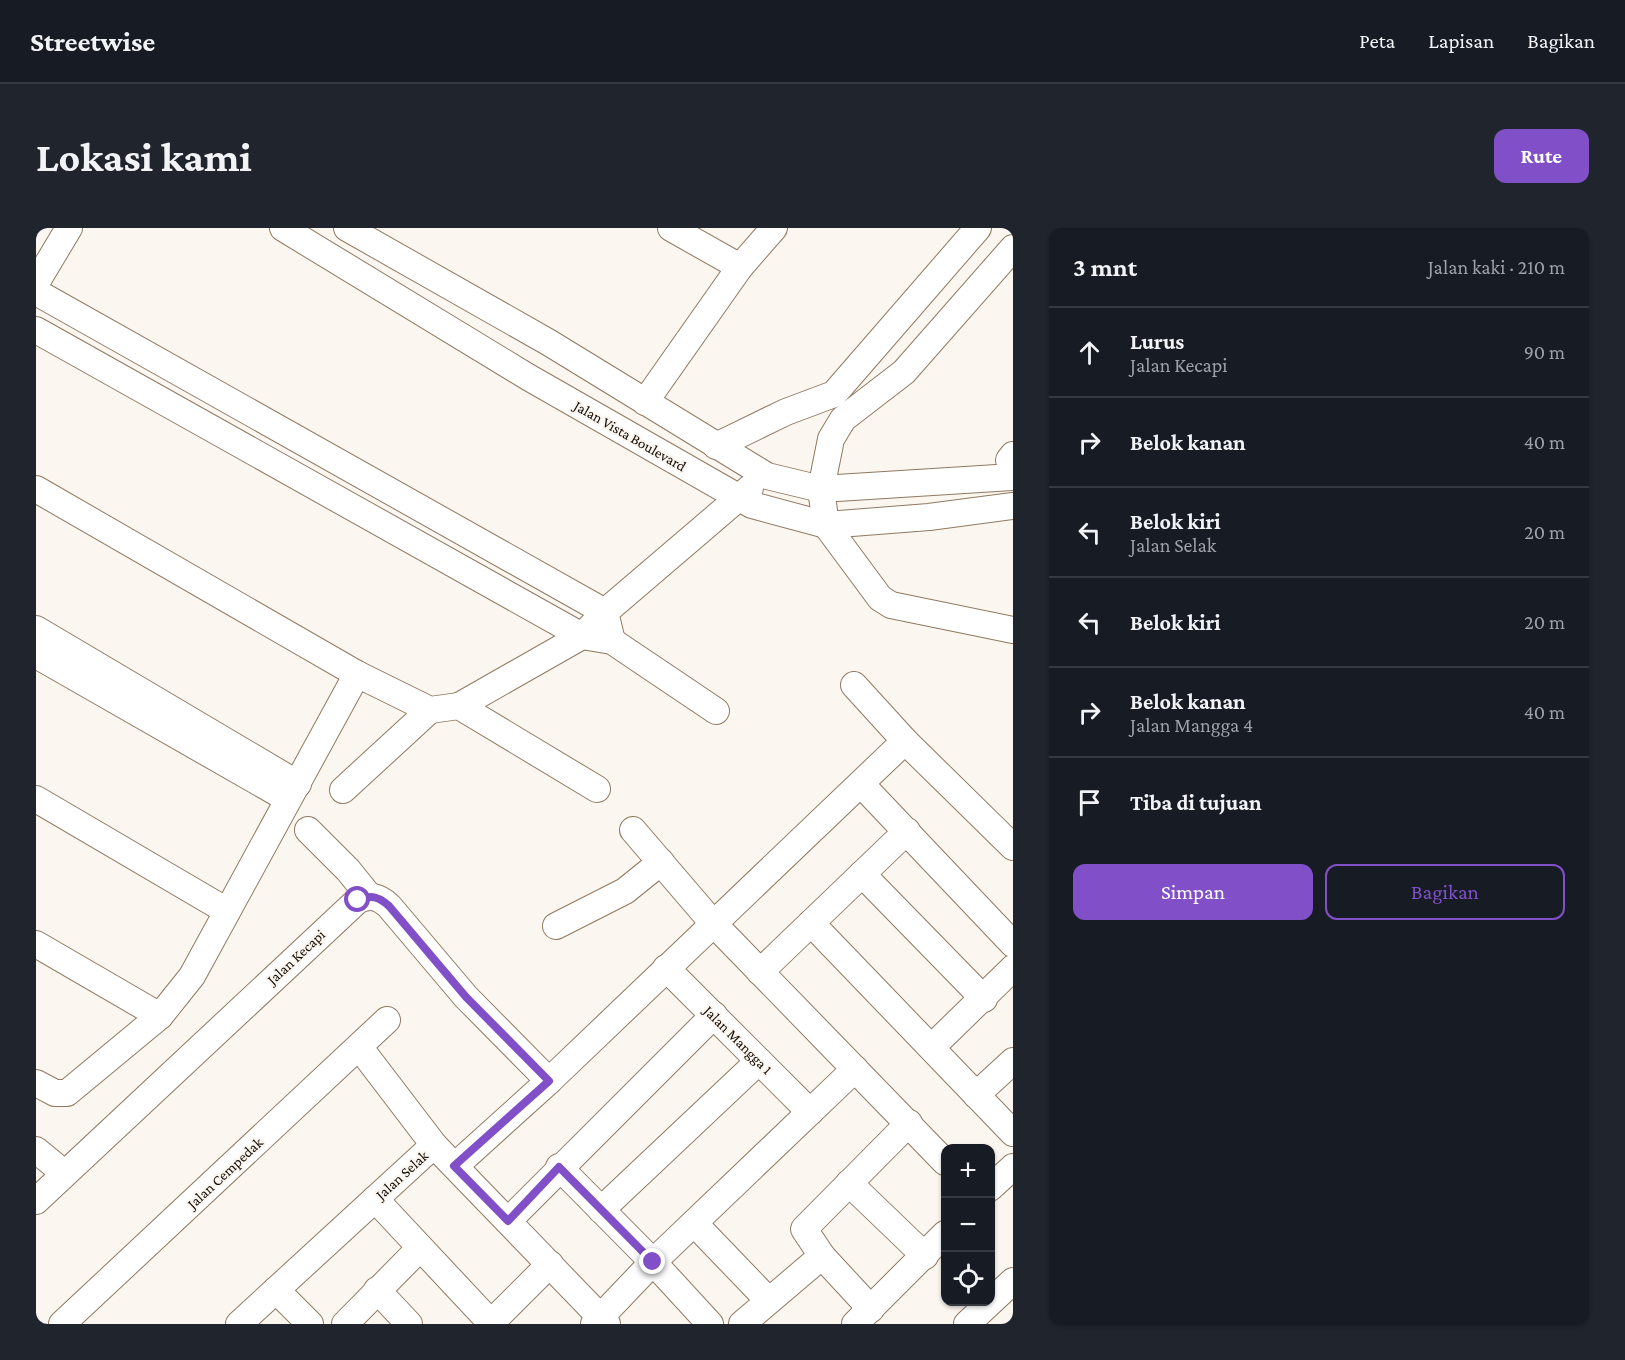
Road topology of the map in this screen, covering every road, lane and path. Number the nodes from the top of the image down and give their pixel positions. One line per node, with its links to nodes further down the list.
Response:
1 (69, 228): 9 (street)
2 (283, 228): 21 (street, Jalan Vista Boulevard)
3 (347, 228): 13 (street)
4 (671, 228): 8 (street)
5 (774, 228): 8 (street)
6 (978, 228): 15 (street)
7 (1013, 248): 19 (street)
8 (740, 267): 13 (street)
9 (36, 283)
10 (36, 292): 12 (street)
11 (36, 330): 14 (street)
12 (219, 395): 14 (street); 20 (street)
13 (645, 402): 15 (street)
14 (203, 423): 23 (street)
15 (716, 446): 17 (street)
16 (1012, 464): 19 (street)
17 (767, 476): 19 (street); 21 (street)
18 (36, 489): 31 (street)
19 (821, 489): 24 (street)
20 (399, 497): 23 (street); 25 (street)
21 (737, 498): 24 (street, Jalan Vista Boulevard); 25 (street)
22 (1013, 506): 24 (street, Jalan Vista Boulevard)
23 (382, 524): 28 (street)
24 (826, 525): 27 (street)
25 (605, 612): 28 (street); 29 (street)
26 (36, 629): 40 (street)
27 (1013, 630)
28 (582, 636): 29 (street); 33 (street)
29 (612, 640): 35 (street)
30 (36, 655): 40 (street)
31 (357, 674): 34 (street); 40 (street)
32 (854, 685): 36 (street)
33 (459, 706): 34 (street); 38 (street)
34 (430, 710): 39 (street)
35 (716, 711)
36 (905, 741): 37 (street); 45 (street)
37 (861, 784): 44 (street); 50 (street)
38 (597, 789)
39 (343, 790)
40 (293, 792): 49 (street)
41 (36, 799): 49 (street)
42 (308, 830): 48 (street)
43 (633, 830): 46 (street)
44 (907, 831): 47 (street); 54 (street)
45 (1013, 847)
46 (661, 862): 50 (street); 52 (street)
47 (862, 874): 51 (street); 58 (street)
48 (369, 896): 67 (street); 79 (street, Jalan Kecapi)
49 (227, 911): 60 (street)
50 (712, 922): 55 (street); 57 (street)
51 (811, 922): 57 (street); 62 (street)
52 (556, 926)
53 (36, 944): 60 (street)
54 (1013, 944)
55 (666, 968): 59 (street, Jalan Mangga 1); 67 (street)
56 (1013, 968): 58 (street)
57 (760, 972): 66 (street)
58 (984, 999): 62 (street)
59 (714, 1015): 64 (street, Jalan Mangga 1); 77 (street)
60 (160, 1016): 68 (street)
61 (387, 1020): 63 (street, Jalan Cempedak)
62 (932, 1047): 69 (street)
63 (360, 1048): 73 (street); 99 (street, Jalan Cempedak)
64 (759, 1061): 70 (street, Jalan Mangga 1); 84 (street)
65 (1013, 1061): 69 (street)
66 (855, 1069): 70 (street); 71 (street)
67 (549, 1081): 76 (street)
68 (36, 1083)
69 (976, 1095): 72 (street)
70 (810, 1112): 86 (street)
71 (909, 1124): 75 (street); 80 (street)
72 (1013, 1132)
73 (434, 1145): 76 (street, Jalan Selak); 82 (street, Jalan Selak)
74 (36, 1150): 79 (street)
75 (941, 1158)
76 (454, 1166): 85 (street, Jalan Selak)
77 (559, 1167): 84 (street); 85 (street)
78 (1013, 1167): 81 (street)
79 (64, 1173): 83 (street, Jalan Kecapi)
80 (849, 1183): 89 (street); 90 (street)
81 (995, 1183)
82 (375, 1199): 88 (street); 94 (street, Jalan Selak)
83 (36, 1201)
84 (601, 1210): 91 (street)
85 (508, 1221): 92 (street, Jalan Selak)
86 (694, 1223): 91 (street); 96 (street)
87 (941, 1238): 90 (street)
88 (420, 1248): 95 (street); 104 (street)
89 (822, 1256): 96 (street); 97 (street)
90 (925, 1256): 97 (street)
91 (653, 1262): 98 (street); 105 (street)
92 (549, 1264): 98 (street, Jalan Selak); 104 (street)
93 (1013, 1281): 107 (street)
94 (276, 1290): 100 (street, Jalan Selak); 101 (street)
95 (377, 1290): 102 (street); 103 (street)
96 (768, 1300): 106 (street)
97 (863, 1316)
98 (601, 1322)
99 (62, 1324)
100 (239, 1324)
101 (310, 1324)
102 (345, 1324)
103 (409, 1324)
104 (491, 1324)
105 (710, 1324)
106 (742, 1324)
107 (968, 1324)

